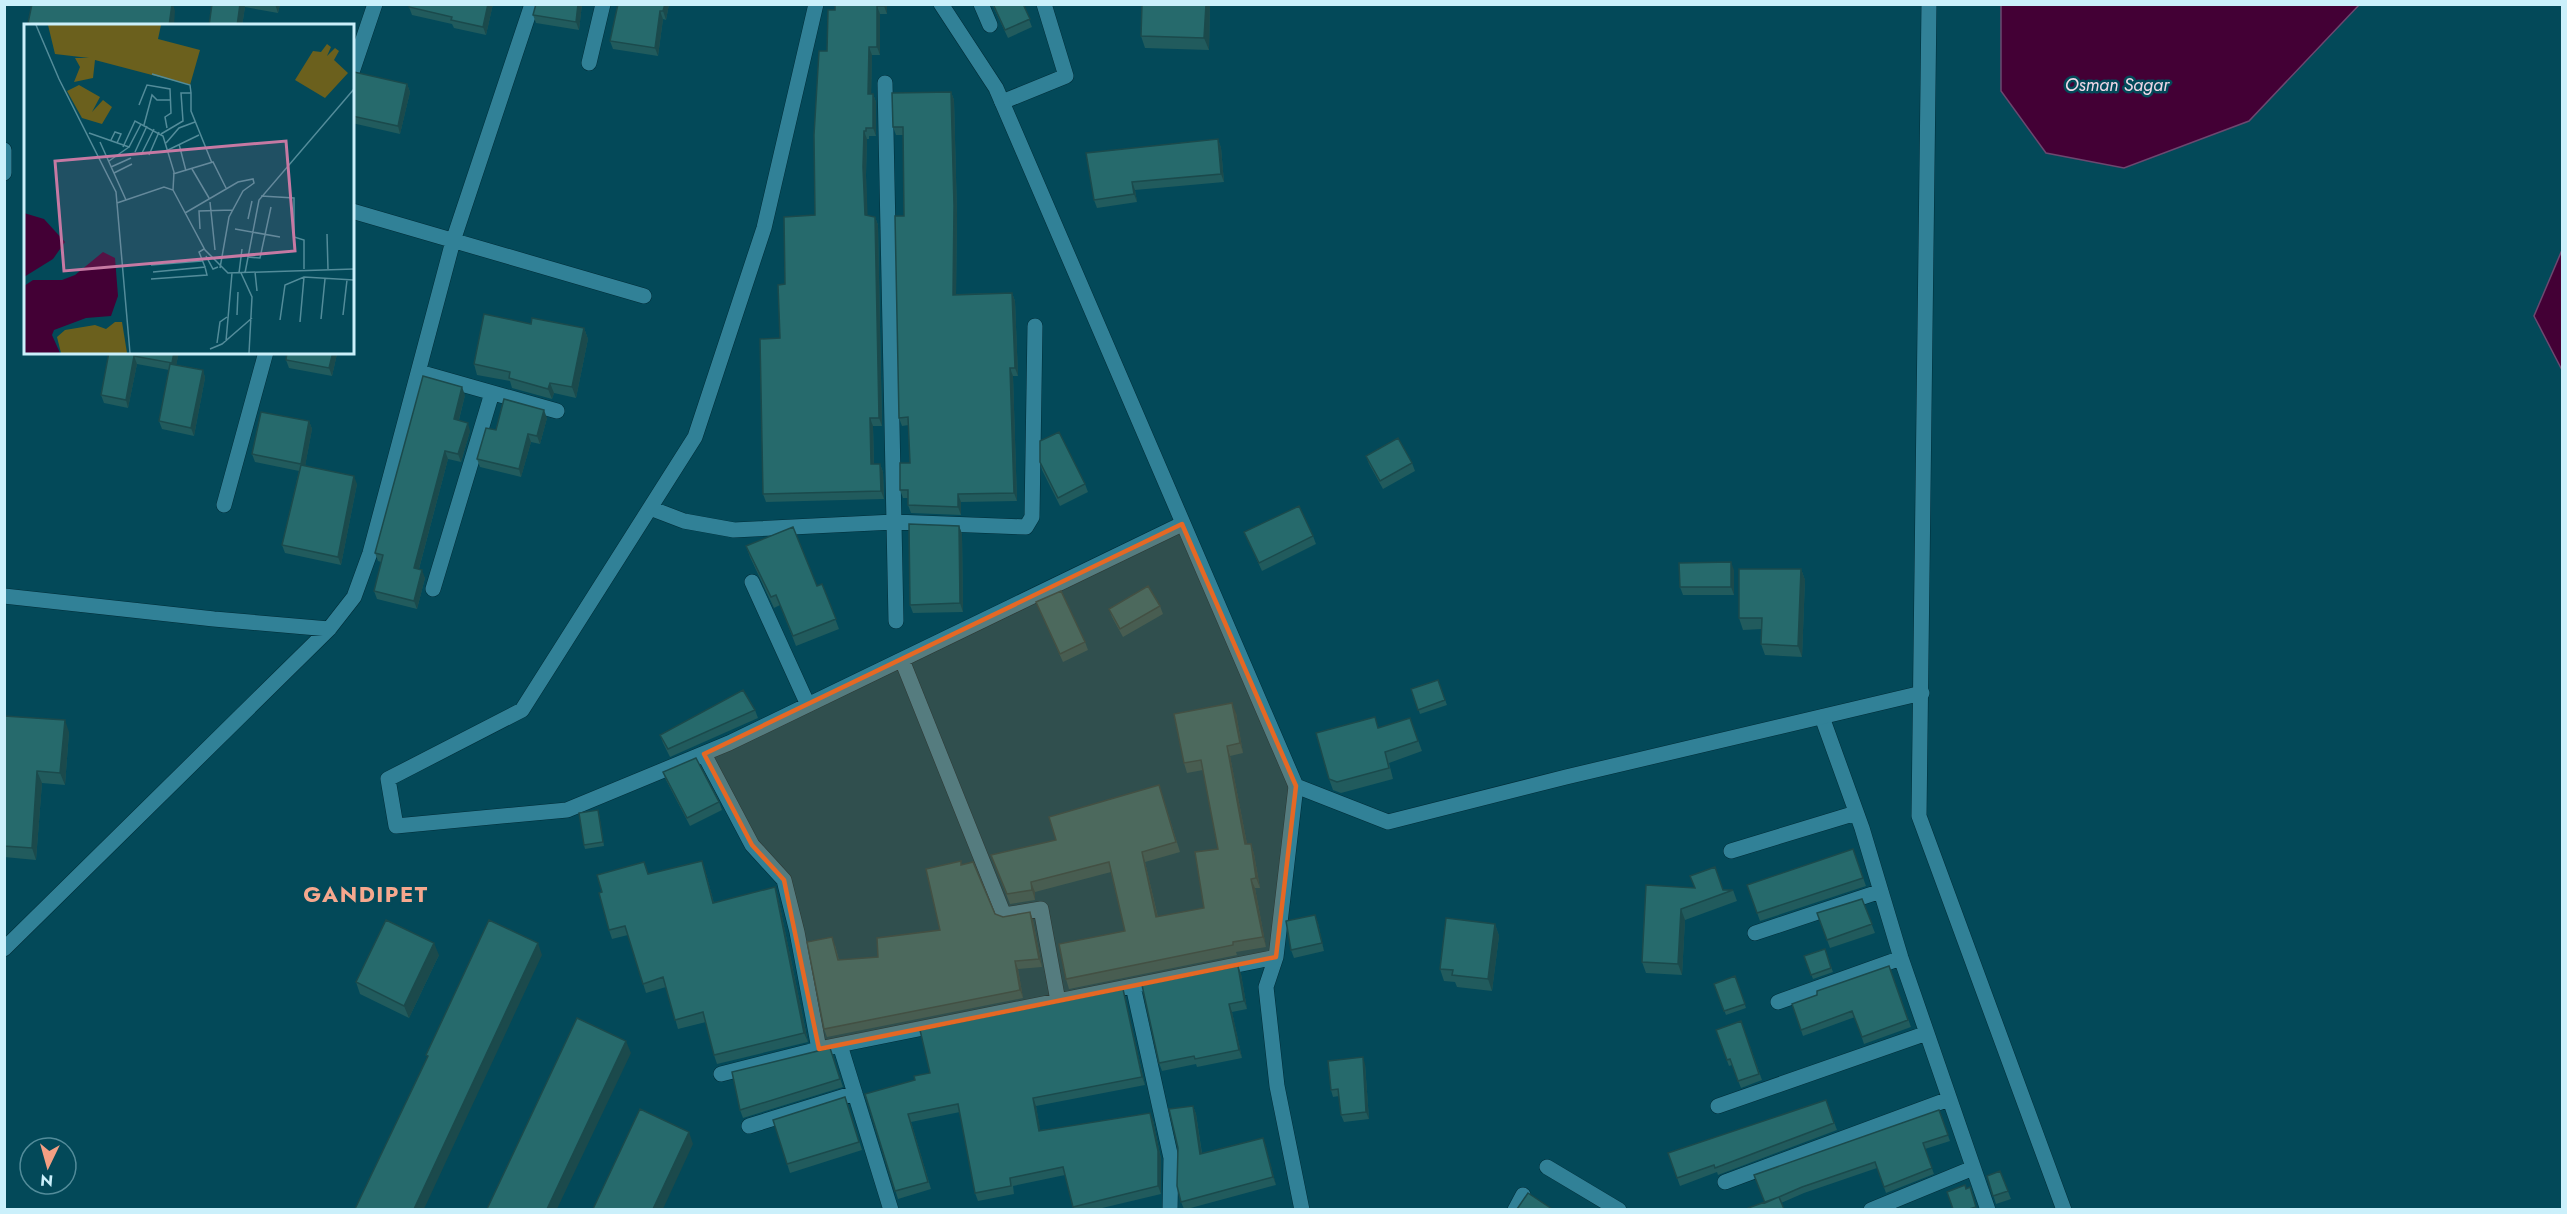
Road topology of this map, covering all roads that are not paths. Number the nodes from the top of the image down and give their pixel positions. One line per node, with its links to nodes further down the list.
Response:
1 (375, 4): 11 (street)
2 (532, 4): 17 (street)
3 (603, 4): 10 (street)
4 (816, 4): 25 (street)
5 (941, 4): 13 (street)
6 (981, 4): 9 (street)
7 (1044, 4): 13 (street)
8 (1929, 4): 34 (street)
9 (990, 25)
10 (589, 63)
11 (354, 66)
12 (885, 83): 26 (street)
13 (1002, 102): 27 (street)
14 (4, 150): 15 (street)
15 (4, 173)
16 (354, 212): 17 (street)
17 (453, 240): 18 (street); 21 (street)
18 (644, 296)
19 (1035, 326): 26 (street)
20 (265, 354): 24 (street)
21 (419, 372): 22 (street); 32 (street)
22 (492, 393): 23 (street); 29 (street)
23 (557, 411)
24 (224, 505)
25 (650, 508): 26 (street); 37 (street)
26 (894, 522): 31 (street)
27 (1182, 524): 33 (street); 38 (street)
28 (753, 582): 35 (street)
29 (433, 590)
30 (4, 596): 32 (street)
31 (896, 621)
32 (330, 629): 43 (street)
33 (902, 660): 35 (street); 47 (street)
34 (1922, 693): 36 (street); 68 (street)
35 (808, 705): 37 (street)
36 (1822, 717): 38 (street); 39 (street)
37 (704, 754): 51 (street)
38 (1296, 786): 44 (street)
39 (1856, 813): 40 (street); 41 (street)
40 (1731, 851)
41 (1881, 891): 42 (street); 45 (street)
42 (1755, 933)
43 (4, 949)
44 (1276, 957): 46 (street); 64 (street)
45 (1901, 958): 48 (street); 49 (street)
46 (1132, 986): 47 (street); 63 (street)
47 (1058, 1001): 50 (street)
48 (1778, 1002)
49 (1927, 1033): 54 (street); 55 (street)
50 (840, 1045): 51 (street); 53 (street)
51 (819, 1049): 52 (street)
52 (721, 1074)
53 (855, 1093): 56 (street); 62 (street)
54 (1949, 1099): 58 (street); 59 (street)
55 (1718, 1106)
56 (749, 1126)
57 (1547, 1167): 61 (street)
58 (1973, 1168): 66 (street); 67 (street)
59 (1725, 1182)
60 (1523, 1195): 65 (street)
61 (1610, 1207)
62 (891, 1209)
63 (1170, 1209)
64 (1302, 1209)
65 (1515, 1209)
66 (1871, 1209)
67 (1988, 1209)
68 (2064, 1209)

